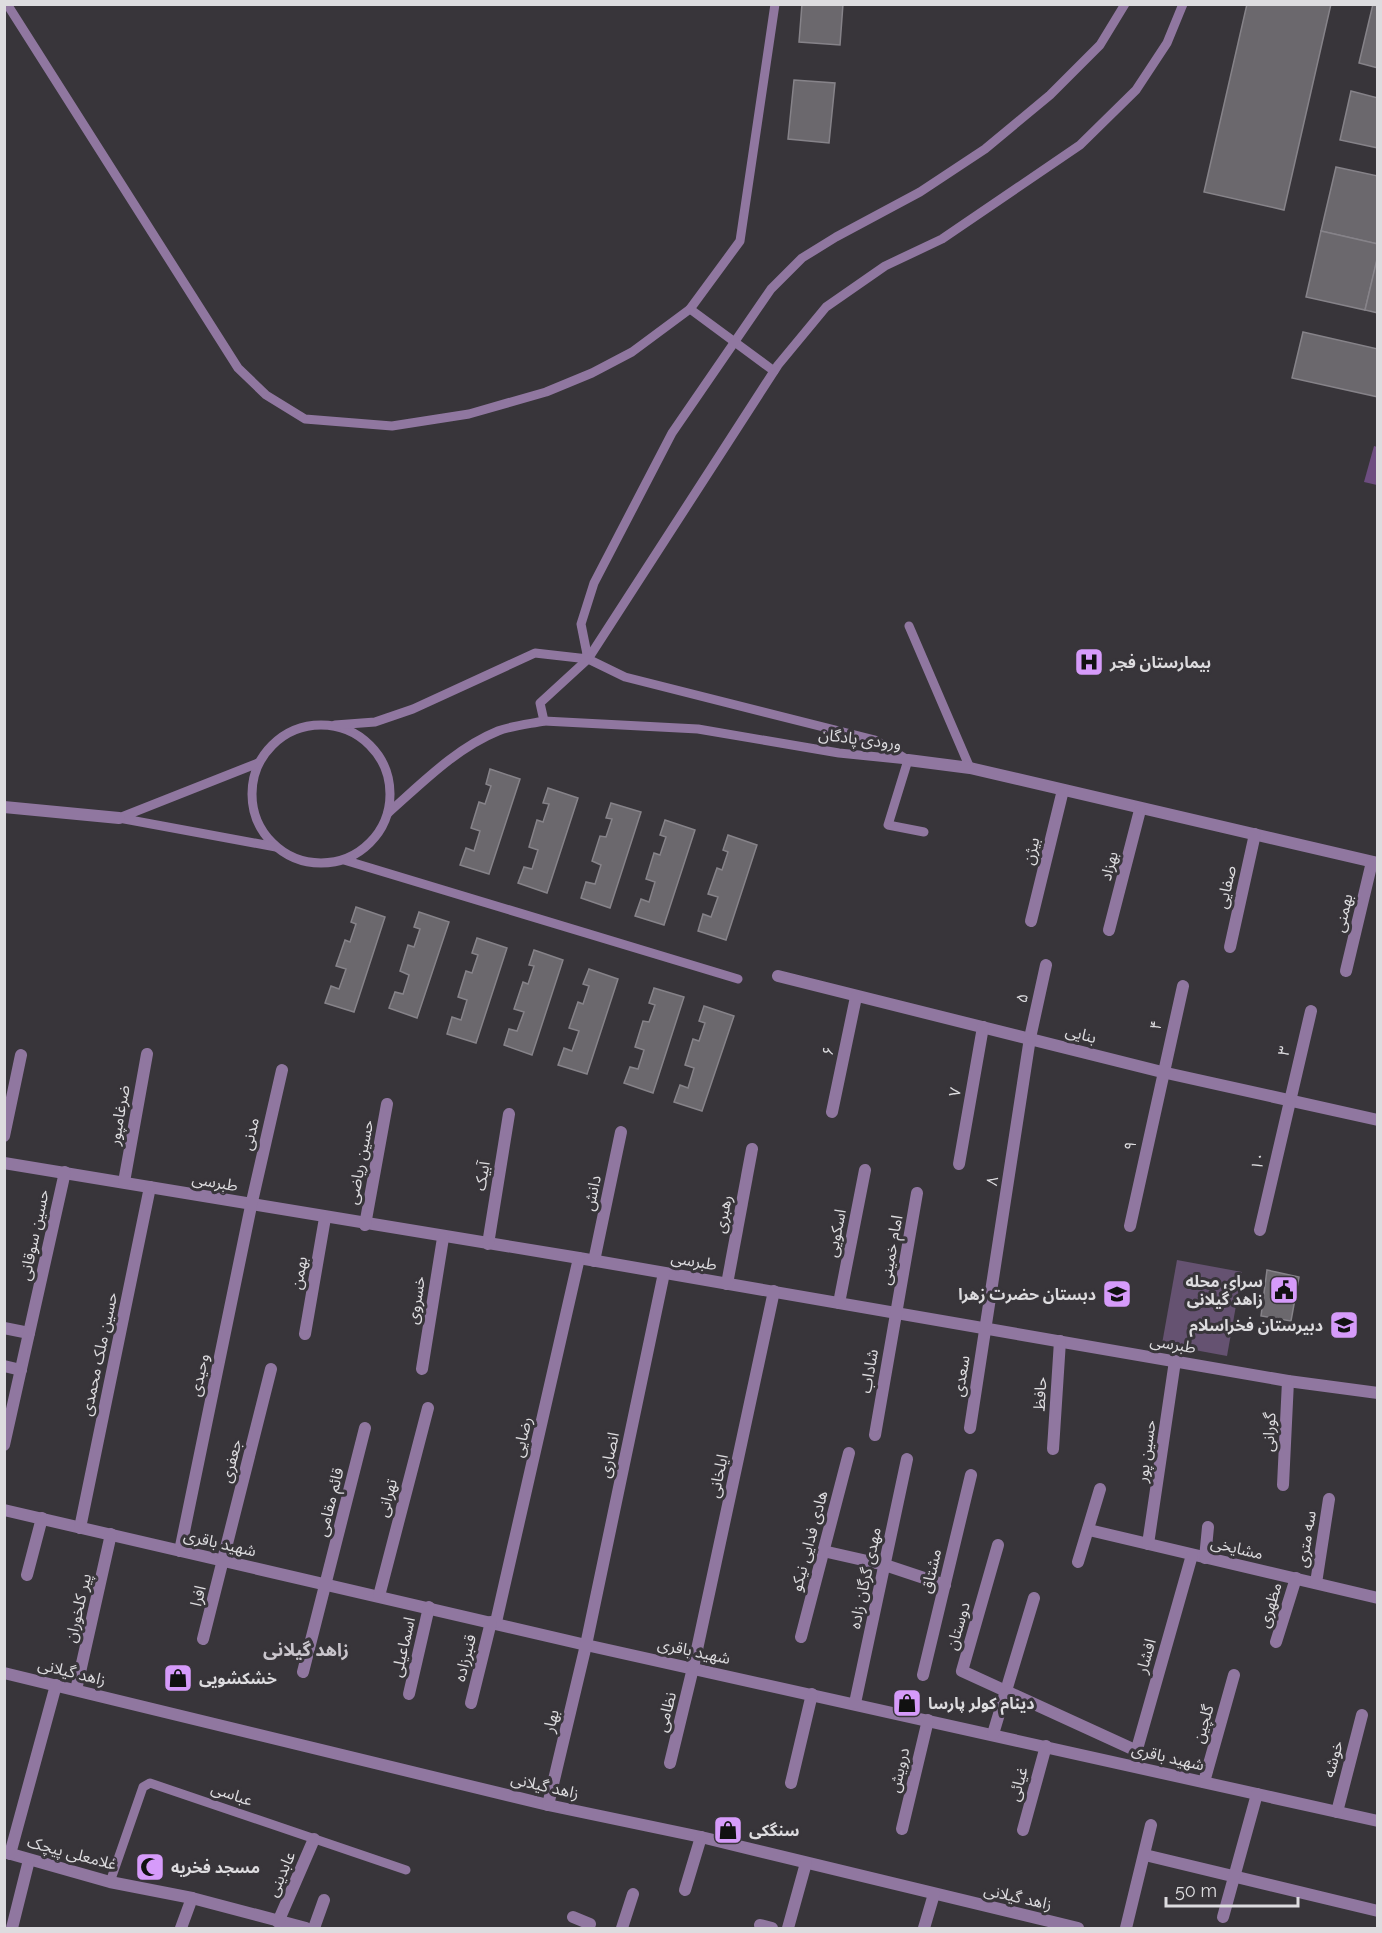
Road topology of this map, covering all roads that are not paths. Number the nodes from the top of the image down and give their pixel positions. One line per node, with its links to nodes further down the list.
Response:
1 (7, 4): 5 (lane)
2 (775, 4): 5 (lane)
3 (1125, 4): 6 (lane)
4 (1182, 4): 7 (lane)
5 (690, 309): 6 (lane)
6 (734, 341): 7 (lane); 9 (lane)
7 (774, 371): 9 (lane)
8 (909, 626): 14 (lane)
9 (588, 658): 10 (lane); 11 (lane); 12 (lane, ورودی پادگان)
10 (544, 721): 12 (lane, ورودی پادگان); 18 (lane, ورودی پادگان)
11 (335, 725): 13 (lane); 18 (lane)
12 (908, 760): 14 (street); 20 (lane)
13 (258, 763): 19 (lane); 22 (lane)
14 (970, 768): 15 (street)
15 (1063, 790): 17 (street); 25 (street, بیژن)
16 (6, 805): 19 (street)
17 (1140, 810): 21 (street); 26 (street, بهزاد)
18 (388, 813): 23 (lane)
19 (118, 818): 22 (lane)
20 (924, 832)
21 (1255, 834): 24 (street); 27 (street, صفایی)
22 (276, 847): 23 (lane)
23 (344, 860): 31 (lane)
24 (1375, 863): 29 (street, بهمنی)
25 (1031, 921)
26 (1109, 930)
27 (1230, 947)
28 (1046, 965): 36 (street, ۵)
29 (1346, 971)
30 (778, 976): 33 (street, بنایی)
31 (738, 979)
32 (1182, 986): 40 (street, ۴)
33 (856, 997): 35 (street, بنایی); 43 (street, ۶)
34 (1311, 1011): 41 (street, ۳)
35 (982, 1027): 36 (street, بنایی); 50 (street, ۷)
36 (1030, 1038): 40 (street, بنایی); 71 (street, ۸)
37 (147, 1054): 53 (street, ضرغامپور)
38 (21, 1055): 47 (street)
39 (282, 1070): 56 (street, مدنی)
40 (1162, 1072): 41 (street, بنایی); 59 (street, ۹)
41 (1288, 1099): 45 (street, بنایی); 60 (street, ۱۰)
42 (387, 1104): 58 (street, حسین ریاضی)
43 (832, 1112)
44 (509, 1114): 62 (street, آبیک)
45 (1377, 1120)
46 (621, 1132): 64 (street, دانش)
47 (4, 1136)
48 (752, 1149): 66 (street, رهبری)
49 (4, 1163): 52 (street, طبرسی)
50 (959, 1164)
51 (865, 1170): 68 (street, اسکویی)
52 (65, 1172): 53 (street, طبرسی); 72 (street, حسین سوقانی)
53 (124, 1182): 54 (street, طبرسی)
54 (150, 1187): 56 (street, طبرسی); 98 (street, حسین ملک محمدی)
55 (917, 1193): 69 (street, امام خمینی)
56 (251, 1206): 57 (street, طبرسی); 103 (street, وحیدی)
57 (325, 1218): 58 (street, طبرسی); 73 (street, بهمن)
58 (365, 1225): 61 (street, طبرسی)
59 (1130, 1226)
60 (1260, 1230)
61 (443, 1238): 62 (street, طبرسی); 78 (street, خسروی)
62 (488, 1244): 63 (street, طبرسی)
63 (579, 1258): 64 (street, طبرسی); 118 (street, رضایی)
64 (594, 1261): 65 (street, طبرسی)
65 (664, 1273): 66 (street, طبرسی); 122 (street, انصاری)
66 (727, 1284): 67 (street, طبرسی)
67 (774, 1292): 68 (street, طبرسی); 123 (street, ایلخانی)
68 (839, 1303): 69 (street, طبرسی)
69 (897, 1313): 71 (street, طبرسی); 86 (street, شاداب)
70 (4, 1328): 72 (street)
71 (986, 1328): 74 (street, طبرسی); 85 (street, سعدی)
72 (29, 1333): 79 (street, حسین سوقانی)
73 (305, 1334)
74 (1060, 1341): 75 (street, طبرسی); 88 (street, حافظ)
75 (1175, 1361): 80 (street, طبرسی); 101 (street, حسین پور)
76 (4, 1366): 79 (street)
77 (271, 1369): 106 (street, جعفری)
78 (422, 1369)
79 (21, 1370): 82 (street, حسین سوقانی)
80 (1288, 1381): 81 (street, طبرسی); 92 (street, گورانی)
81 (1377, 1393)
82 (9, 1406): 87 (street, حسین سوقانی)
83 (428, 1408): 114 (street, تهرانی)
84 (365, 1428): 112 (street, قائم مقامی)
85 (970, 1428)
86 (875, 1435)
87 (4, 1445)
88 (1053, 1449)
89 (849, 1453): 104 (street, هادی فدایی نیکو)
90 (907, 1460): 108 (street, مهدی گرگان زاده)
91 (971, 1475): 113 (street, مشتاق)
92 (1283, 1485)
93 (1100, 1489): 99 (street)
94 (1329, 1499): 111 (street, سه متری)
95 (4, 1510): 96 (street, شهید باقری)
96 (42, 1518): 98 (street, شهید باقری); 109 (street)
97 (1208, 1527): 105 (street, افشار)
98 (80, 1528): 100 (street, شهید باقری)
99 (1089, 1530): 101 (street, مشایخی); 107 (street)
100 (111, 1534): 103 (street, شهید باقری); 129 (street, پیر کلخوران)
101 (1148, 1544): 105 (street, مشایخی)
102 (998, 1545): 130 (street, دوستان)
103 (180, 1551): 106 (street, شهید باقری)
104 (823, 1551): 108 (street); 119 (street, هادی فدایی نیکو)
105 (1198, 1556): 110 (street, مشایخی); 139 (street, افشار)
106 (224, 1561): 112 (street, شهید باقری); 120 (street, افرا)
107 (1078, 1562)
108 (885, 1565): 113 (street); 134 (street, مهدی گرگان زاده)
109 (27, 1575)
110 (1296, 1578): 111 (street, مشایخی); 121 (street, مظهری)
111 (1316, 1583): 115 (street, مشایخی)
112 (326, 1584): 114 (street, شهید باقری); 124 (street, قائم مقامی)
113 (945, 1585): 126 (street, مشتاق)
114 (379, 1596): 117 (street, شهید باقری)
115 (1377, 1598)
116 (1034, 1599): 130 (street)
117 (429, 1607): 118 (street, شهید باقری); 131 (street, اسماعیلی)
118 (494, 1622): 122 (street, شهید باقری); 133 (street, قنبرزاده)
119 (801, 1637)
120 (203, 1639)
121 (1276, 1642)
122 (586, 1644): 123 (street, شهید باقری); 145 (street, بهار)
123 (693, 1668): 132 (street, شهید باقری); 140 (street, نظامی)
124 (303, 1672)
125 (4, 1673): 128 (street, زاهد گیلانی)
126 (924, 1675)
127 (1234, 1675): 142 (street, گلچین)
128 (56, 1685): 129 (street, زاهد گیلانی); 153 (street)
129 (76, 1690): 145 (street, زاهد گیلانی)
130 (1006, 1690): 137 (street); 139 (street, دوستان)
131 (409, 1694)
132 (812, 1694): 134 (street, شهید باقری); 143 (street)
133 (471, 1703)
134 (855, 1703): 136 (street, شهید باقری)
135 (1362, 1715): 146 (street, خوشه)
136 (928, 1720): 137 (street, شهید باقری); 149 (street, درویش)
137 (993, 1734): 138 (street, شهید باقری)
138 (1046, 1746): 141 (street, شهید باقری); 150 (street, غیائی)
139 (1137, 1751): 141 (street, افشار)
140 (670, 1763)
141 (1132, 1766): 142 (street, شهید باقری)
142 (1204, 1782): 144 (street, شهید باقری)
143 (791, 1783)
144 (1257, 1794): 146 (street, شهید باقری); 158 (street)
145 (548, 1805): 151 (street, زاهد گیلانی)
146 (1336, 1812): 147 (street, شهید باقری)
147 (1377, 1821)
148 (1150, 1825): 154 (street)
149 (902, 1828)
150 (1023, 1830)
151 (701, 1837): 156 (street, زاهد گیلانی); 160 (street)
152 (314, 1839): 157 (lane, عباسی); 159 (lane, عباسی); 168 (street, عابدینی)
153 (7, 1853): 155 (street, غلامعلی پیچک)
154 (1145, 1855): 158 (street); 179 (street)
155 (29, 1860): 159 (street, غلامعلی پیچک); 170 (street)
156 (806, 1863): 162 (street, زاهد گیلانی); 176 (street)
157 (406, 1870)
158 (1234, 1876): 165 (street); 167 (street)
159 (110, 1882): 163 (street, غلامعلی پیچک)
160 (686, 1890)
161 (633, 1894): 175 (street)
162 (934, 1894): 169 (street, زاهد گیلانی); 177 (street)
163 (192, 1898): 168 (street, غلامعلی پیچک); 171 (street)
164 (324, 1900): 173 (street)
165 (1377, 1911)
166 (573, 1917): 174 (street)
167 (1223, 1917)
168 (278, 1922): 172 (street, غلامعلی پیچک)
169 (1043, 1924): 178 (street, زاهد گیلانی)
170 (12, 1929)
171 (181, 1929)
172 (306, 1929)
173 (314, 1929)
174 (588, 1929)
175 (622, 1929)
176 (788, 1929)
177 (924, 1929)
178 (1078, 1929)
179 (1126, 1929)

